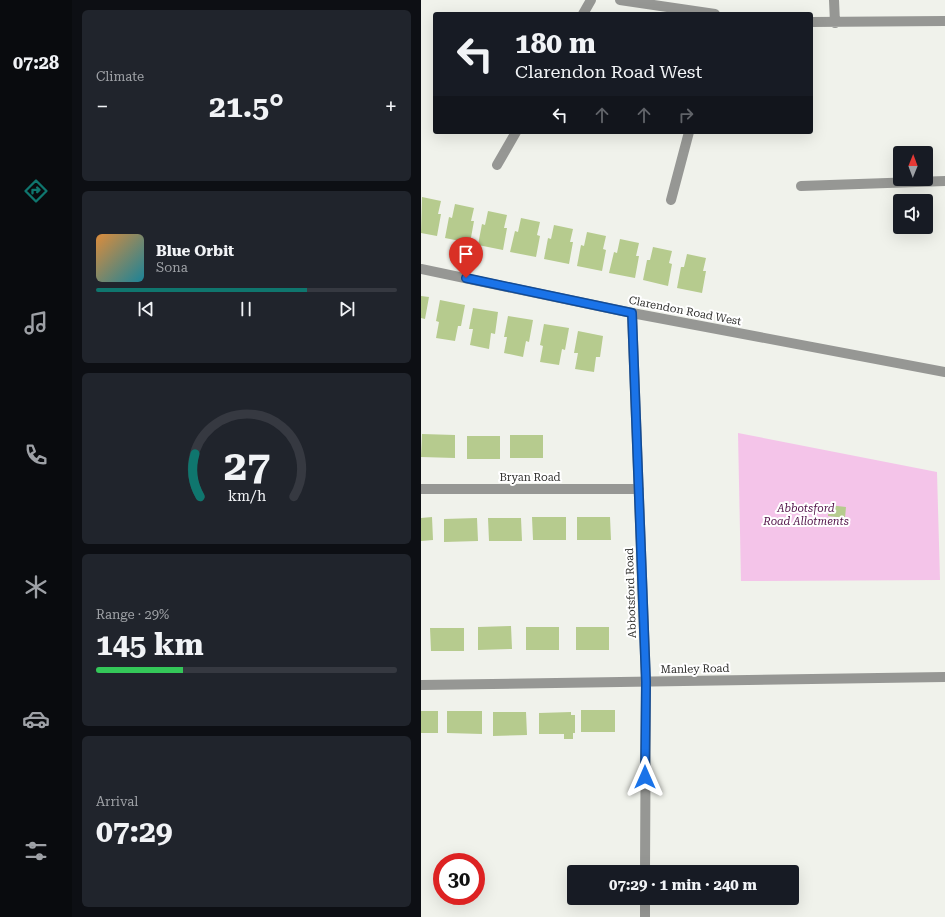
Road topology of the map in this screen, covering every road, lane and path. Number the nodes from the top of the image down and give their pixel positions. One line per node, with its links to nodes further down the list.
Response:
1 (591, 0): 4 (street)
2 (620, 0): 5 (street)
3 (834, 0): 8 (street)
4 (584, 12)
5 (701, 12)
6 (945, 21): 8 (street)
7 (813, 22): 8 (street)
8 (835, 23)
9 (515, 134): 11 (street)
10 (688, 134): 14 (street)
11 (497, 165)
12 (945, 181): 13 (street)
13 (801, 186)
14 (671, 200)
15 (421, 269): 16 (street, Clarendon Road West)
16 (632, 313): 17 (street, Clarendon Road West); 19 (street, Abbotsford Road)
17 (945, 372)
18 (421, 489): 19 (street, Bryan Road)
19 (639, 489): 21 (street, Abbotsford Road)
20 (945, 677): 21 (street, Manley Road)
21 (646, 682): 22 (street, Manley Road); 23 (street, Abbotsford Road)
22 (421, 685)
23 (645, 865)
24 (645, 905): 25 (street)
25 (645, 917)

